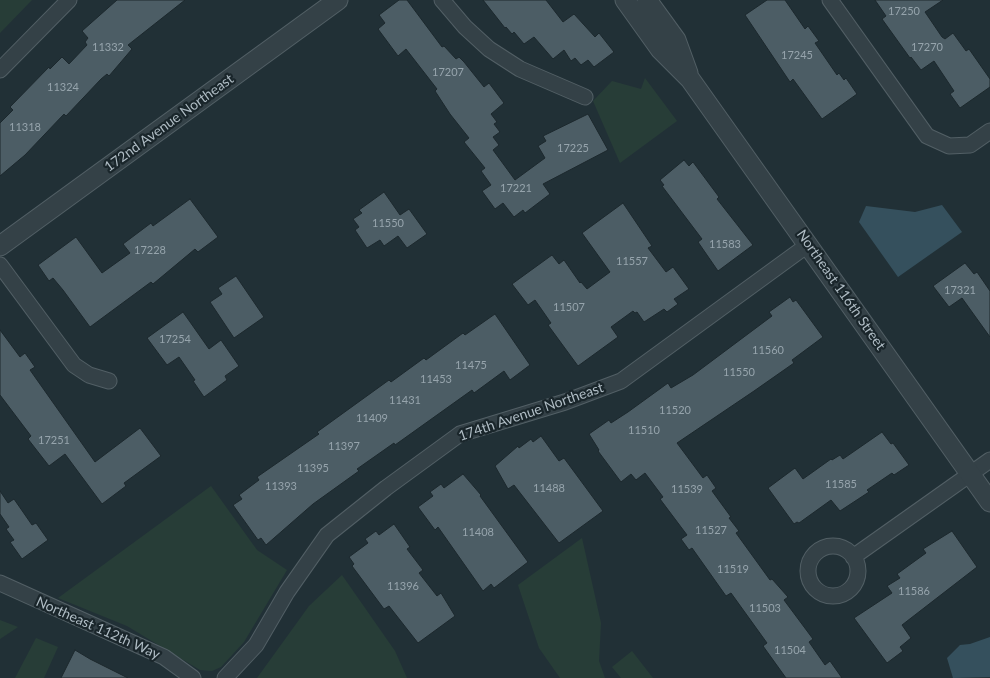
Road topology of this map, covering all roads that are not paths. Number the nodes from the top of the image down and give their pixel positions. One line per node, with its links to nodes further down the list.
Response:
1 (69, 0): 7 (street)
2 (338, 0): 12 (street, 172nd Avenue Northeast)
3 (442, 0): 9 (street)
4 (625, 0): 8 (street, Northeast 116th Street)
5 (647, 0): 8 (street, Northeast 116th Street)
6 (830, 0): 10 (street)
7 (0, 70)
8 (690, 79): 11 (street, Northeast 116th Street)
9 (585, 98)
10 (990, 131)
11 (809, 244): 16 (street, Northeast 116th Street); 21 (street, 174th Avenue Northeast)
12 (0, 246)
13 (0, 265): 14 (street)
14 (109, 381)
15 (990, 460): 16 (street)
16 (970, 474): 17 (street, Northeast 116th Street); 18 (street)
17 (990, 502)
18 (853, 557)
19 (0, 584): 20 (street, Northeast 112th Way)
20 (193, 678)
21 (225, 678)

